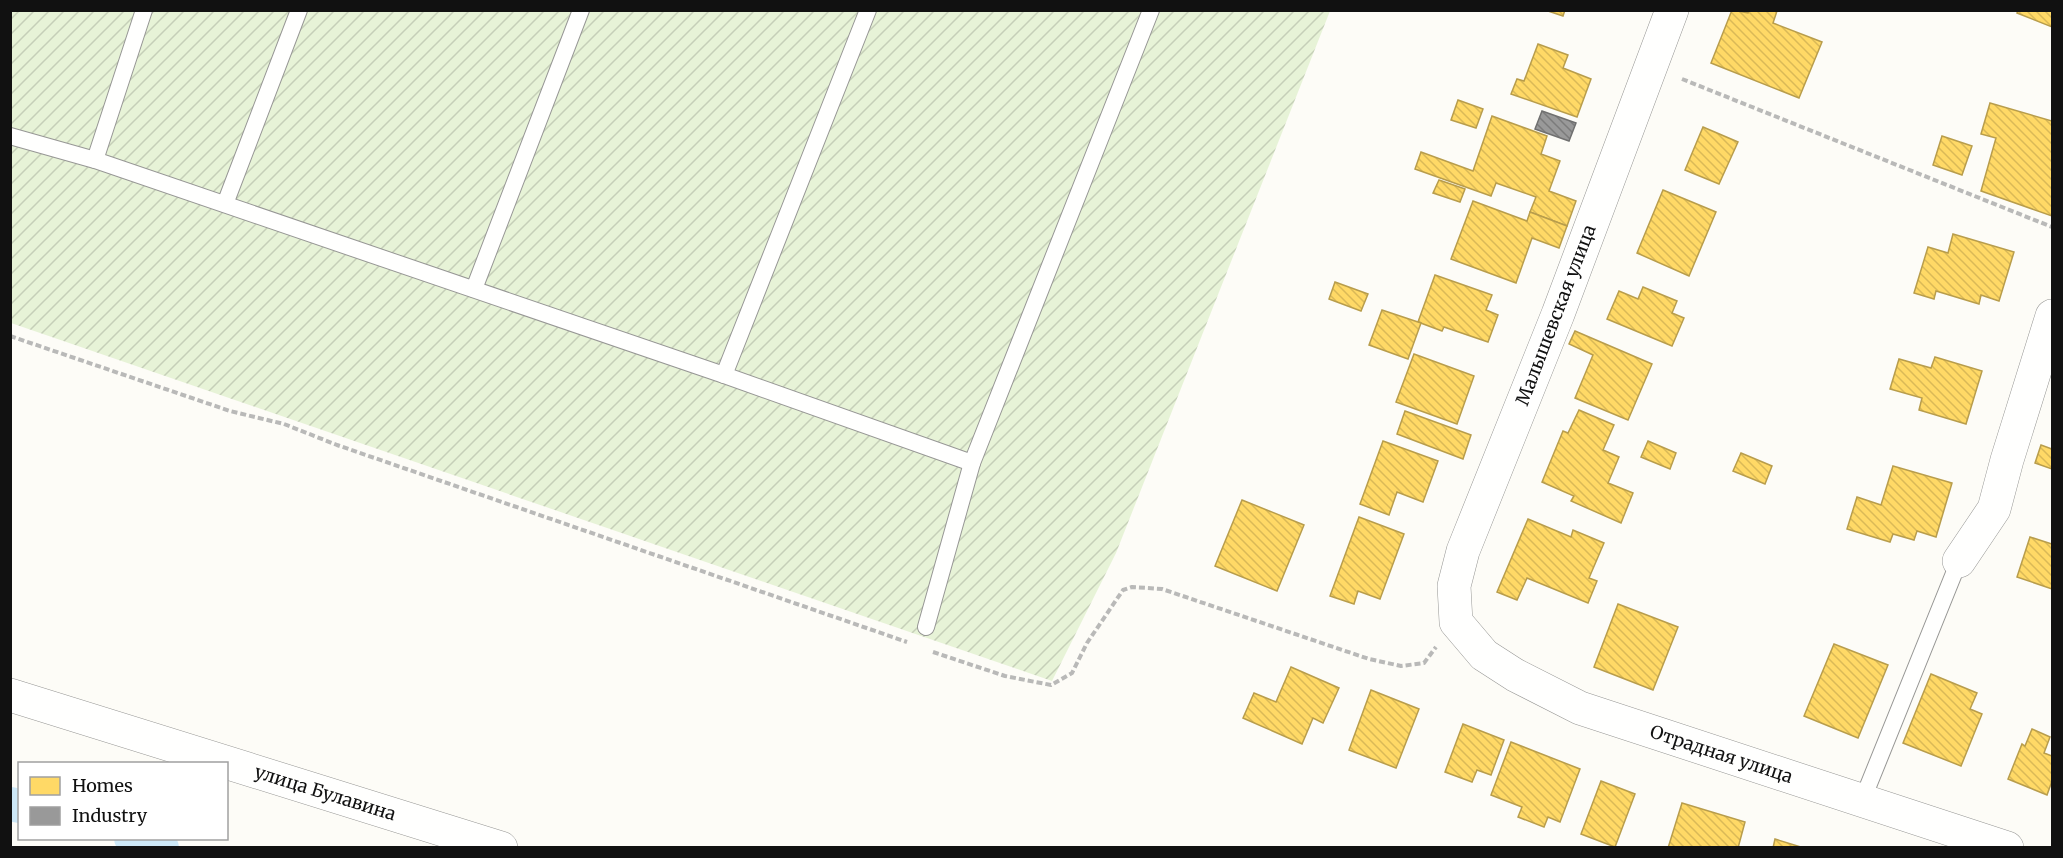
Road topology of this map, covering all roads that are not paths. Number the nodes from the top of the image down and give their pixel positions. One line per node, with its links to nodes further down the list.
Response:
1 (144, 10): 8 (lane)
2 (299, 10): 9 (lane)
3 (581, 10): 10 (lane)
4 (868, 10): 12 (lane)
5 (1152, 10): 13 (lane)
6 (1672, 10): 15 (street, Малышевская улица)
7 (10, 136): 8 (lane)
8 (95, 160): 9 (lane)
9 (225, 204): 10 (lane)
10 (474, 289): 12 (lane)
11 (2052, 316): 14 (street)
12 (724, 375): 13 (lane)
13 (972, 463): 16 (lane)
14 (1959, 561): 20 (lane)
15 (1455, 622): 20 (street, Отрадная улица)
16 (926, 627)
17 (10, 695): 18 (street, улица Булавина)
18 (225, 762)
19 (228, 763): 21 (street, улица Булавина)
20 (1862, 801): 22 (street, Отрадная улица)
21 (501, 848)
22 (2007, 848)

